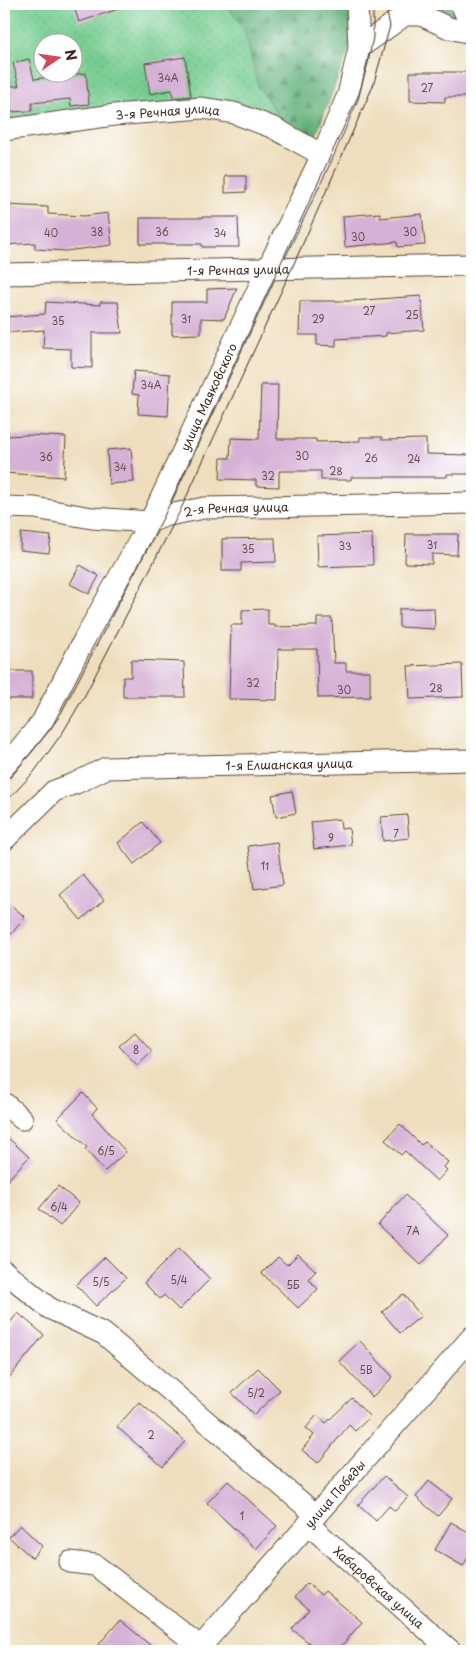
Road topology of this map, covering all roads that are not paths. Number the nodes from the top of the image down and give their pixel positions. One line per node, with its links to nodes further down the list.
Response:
1 (357, 4): 5 (street, улица Маяковского)
2 (461, 4): 3 (street)
3 (472, 28)
4 (472, 33): 5 (street)
5 (359, 48): 7 (street, улица Маяковского)
6 (4, 130): 7 (street, 3-я Речная улица)
7 (322, 155): 9 (street, улица Маяковского)
8 (472, 265): 9 (street, 1-я Речная улица)
9 (267, 270): 10 (street, 1-я Речная улица); 13 (street, улица Маяковского)
10 (4, 274)
11 (472, 503): 13 (street, 2-я Речная улица)
12 (4, 507): 13 (street, 2-я Речная улица)
13 (150, 522): 15 (street, улица Маяковского)
14 (472, 760): 16 (street, 1-я Елшанская улица)
15 (6, 763)
16 (4, 840)
17 (4, 1103): 18 (street)
18 (22, 1119)
19 (5, 1275): 21 (street, Хабаровская улица)
20 (472, 1337): 21 (street, улица Победы)
21 (312, 1519): 23 (street, улица Победы); 24 (street, Хабаровская улица)
22 (70, 1562): 23 (street)
23 (199, 1649)
24 (451, 1651)

